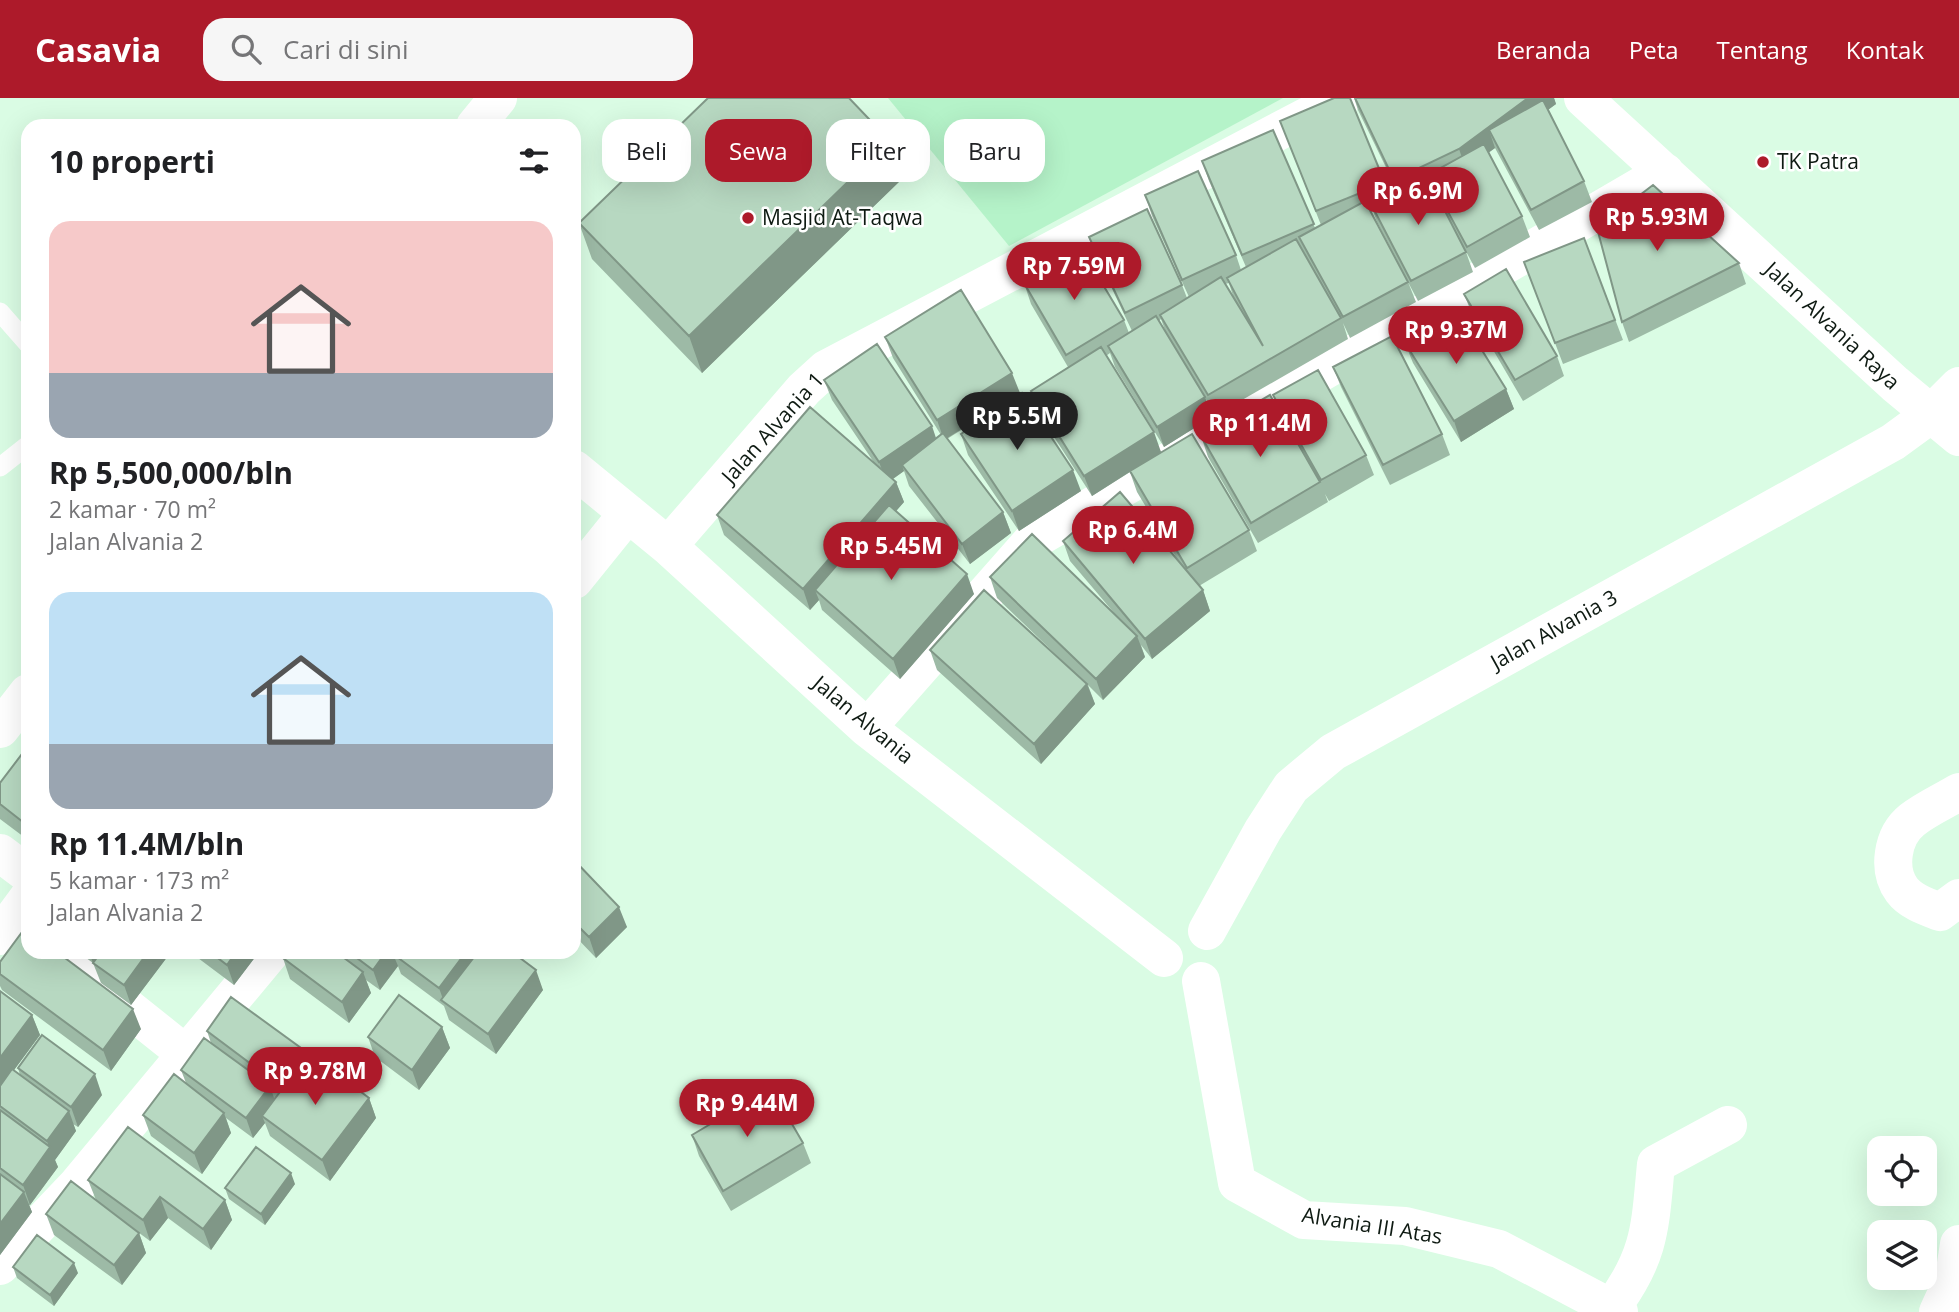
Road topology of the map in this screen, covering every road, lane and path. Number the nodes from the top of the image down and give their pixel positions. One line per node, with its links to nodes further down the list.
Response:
1 (498, 98): 4 (street)
2 (1342, 98): 14 (street, Jalan Alvania 1)
3 (1583, 98): 5 (street, Jalan Alvania Raya)
4 (481, 119)
5 (1665, 172): 9 (street, Jalan Alvania Raya); 17 (street)
6 (0, 312): 7 (lane)
7 (21, 336)
8 (1959, 386): 9 (street, Jalan Alvania 3)
9 (1945, 426): 23 (street, Jalan Alvania 3)
10 (21, 450): 11 (lane)
11 (0, 467)
12 (581, 475): 13 (street, Jalan Alvania)
13 (628, 513): 14 (street, Jalan Alvania); 15 (street)
14 (668, 546): 17 (street, Jalan Alvania)
15 (581, 571)
16 (21, 702): 18 (street)
17 (867, 727): 24 (street, Jalan Alvania)
18 (0, 729)
19 (1959, 792): 22 (street)
20 (0, 853): 21 (street)
21 (21, 869)
22 (1959, 898)
23 (1207, 931): 24 (street); 27 (street)
24 (1164, 958): 27 (street)
25 (67, 959): 28 (street)
26 (265, 959): 28 (street)
27 (1201, 981): 32 (street, Alvania III Atas)
28 (187, 1055): 31 (street)
29 (1728, 1125): 32 (street)
30 (1959, 1244): 33 (street)
31 (0, 1266)
32 (1615, 1310)
33 (1938, 1312)

